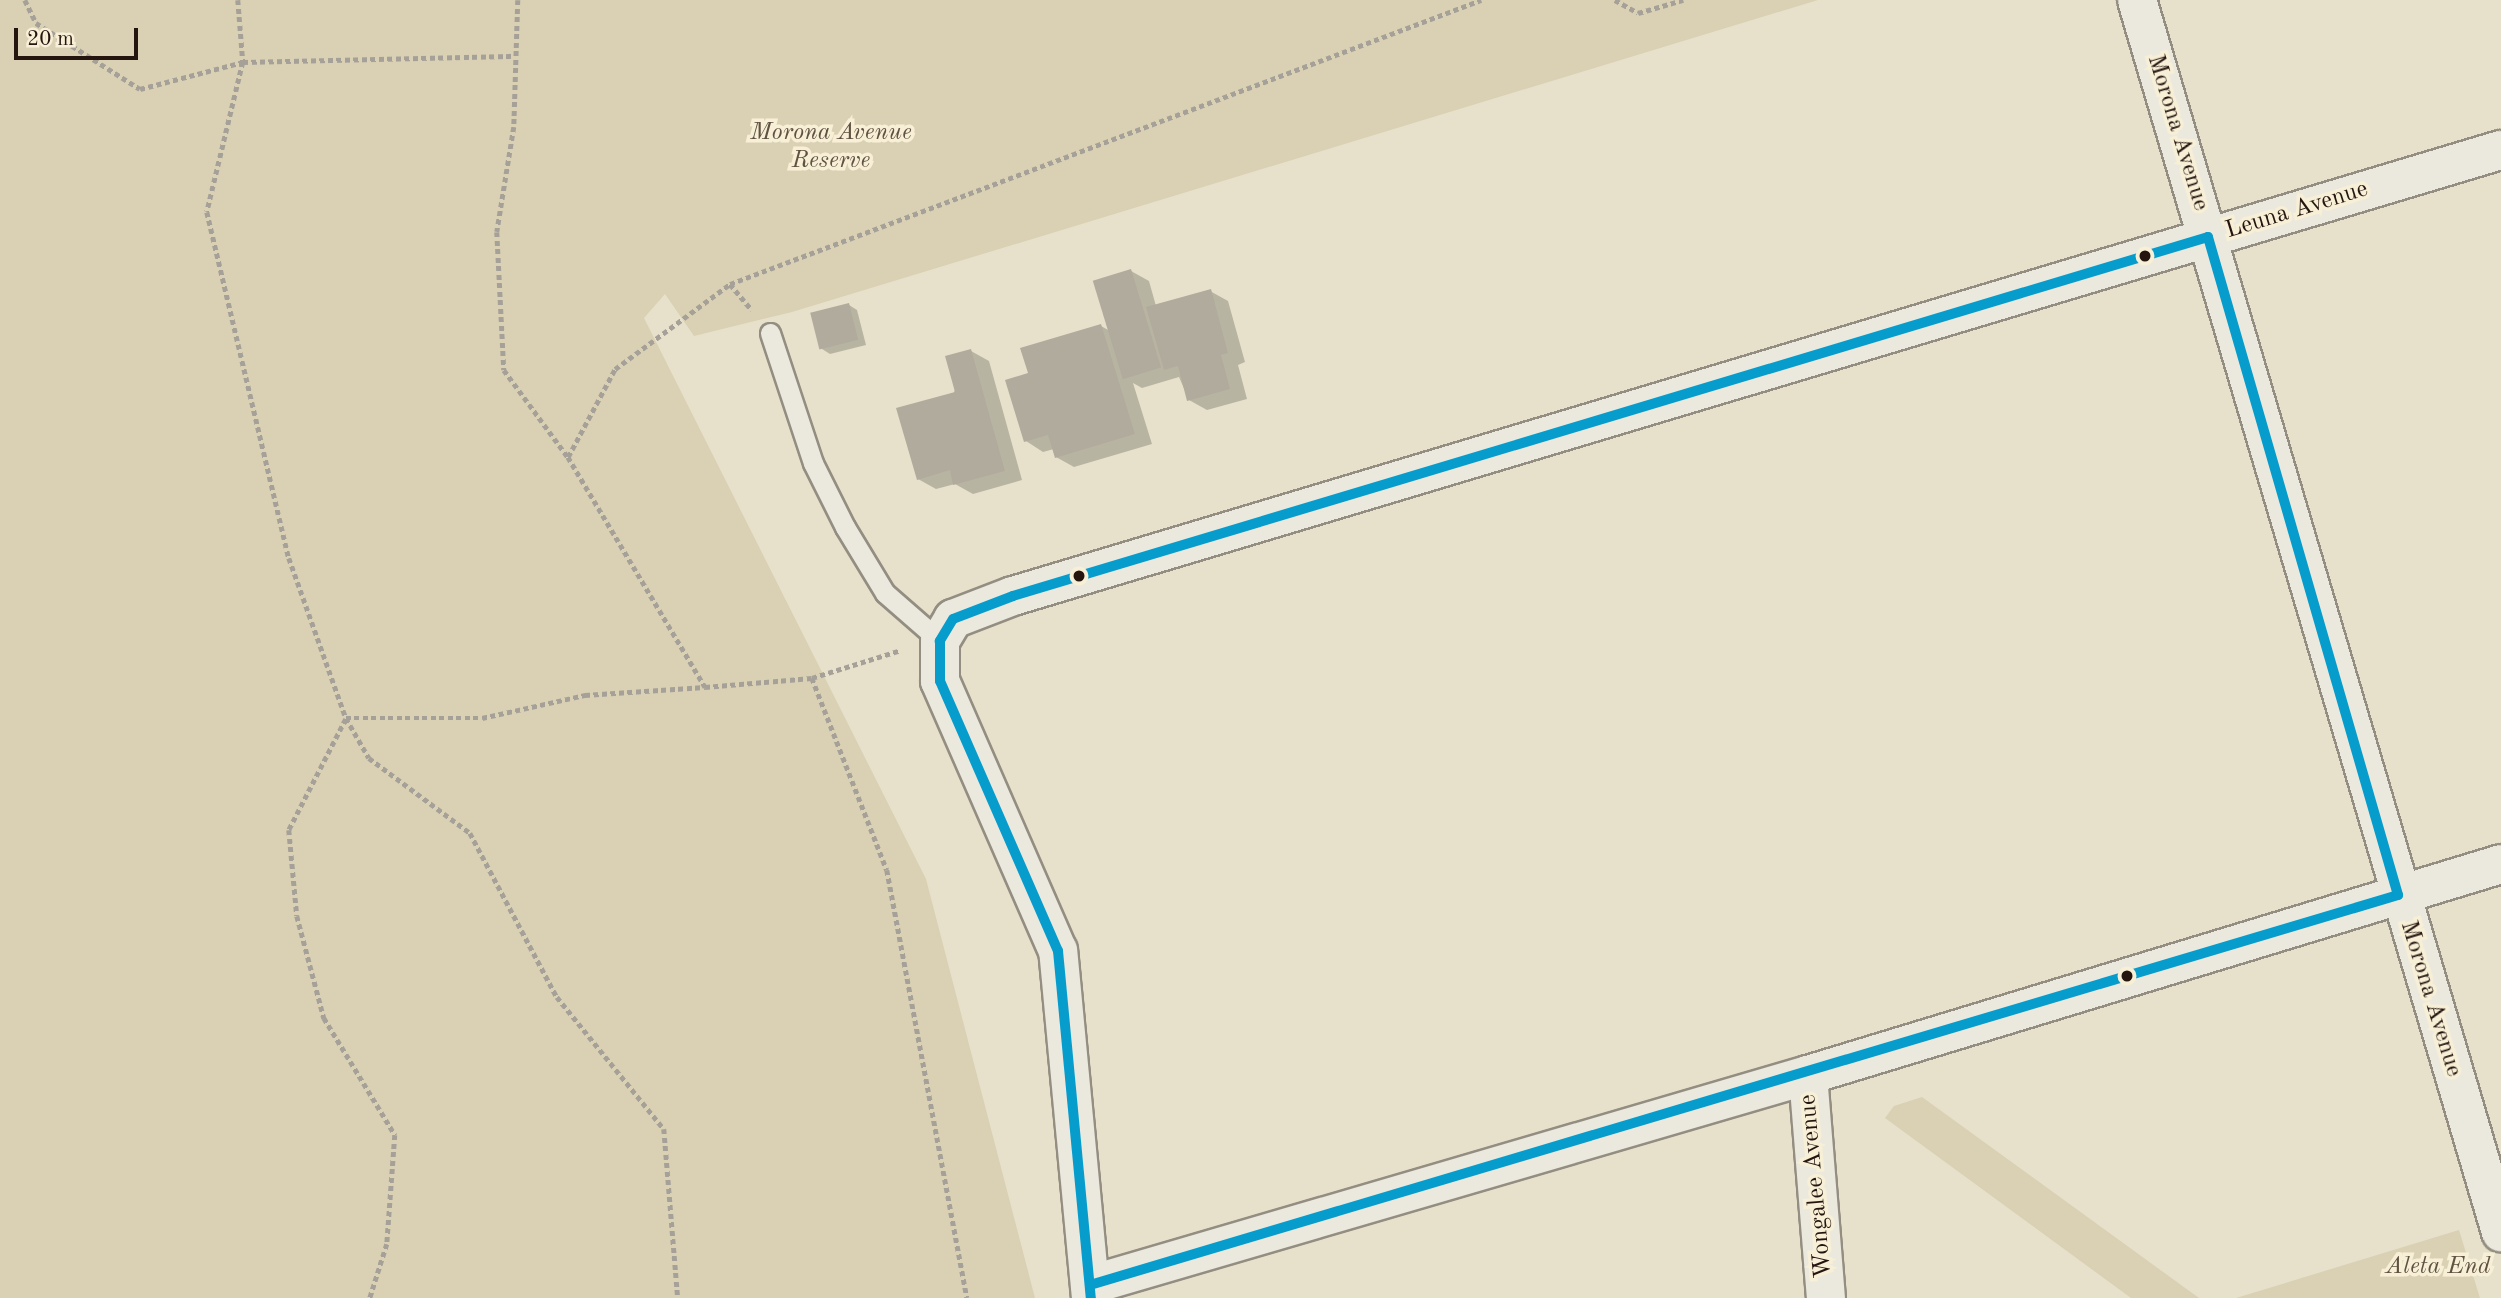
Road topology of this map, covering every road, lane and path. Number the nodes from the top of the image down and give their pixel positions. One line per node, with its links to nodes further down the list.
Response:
1 (25, 0): 9 (path)
2 (238, 0): 9 (path)
3 (517, 0): 8 (path)
4 (1481, 0): 13 (path)
5 (1615, 0): 6 (path)
6 (1683, 0)
7 (2137, 0): 11 (street, Morona Avenue)
8 (515, 56): 9 (path); 13 (path)
9 (243, 62): 17 (path)
10 (2501, 150): 11 (street, Leuna Avenue)
11 (2208, 237): 14 (street, Leuna Avenue); 19 (street, Morona Avenue)
12 (770, 333): 14 (lane)
13 (568, 457): 16 (path)
14 (940, 641): 15 (path); 22 (street)
15 (812, 678): 16 (path); 25 (path)
16 (705, 687): 17 (path)
17 (346, 718): 23 (path); 24 (path)
18 (2501, 864): 19 (street)
19 (2398, 895): 20 (street); 21 (street, Morona Avenue)
20 (1808, 1075): 22 (street); 26 (street, Wongalee Avenue)
21 (2501, 1232)
22 (1091, 1291)
23 (370, 1298)
24 (678, 1298)
25 (967, 1298)
26 (1826, 1298)

